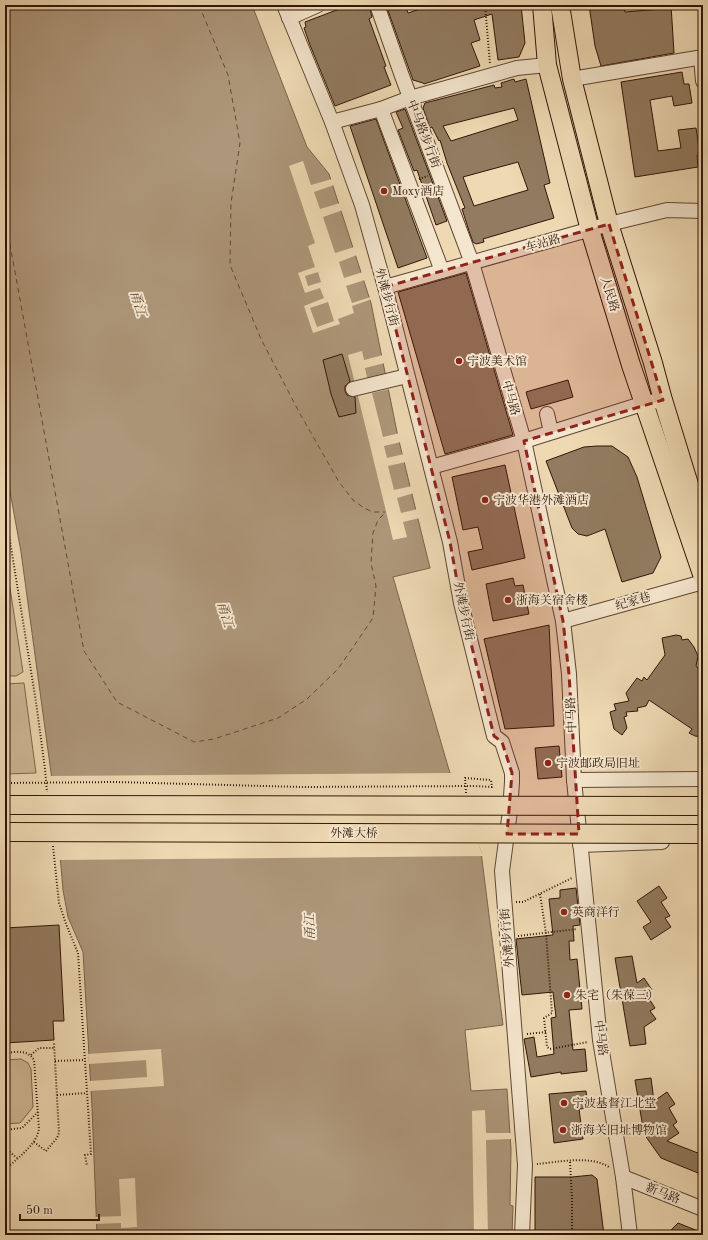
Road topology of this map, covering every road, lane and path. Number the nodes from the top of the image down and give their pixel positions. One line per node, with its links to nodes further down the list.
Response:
1 (318, 5): 6 (street)
2 (377, 5): 12 (street, 中马路步行街)
3 (485, 5): 9 (path)
4 (542, 5): 8 (main road, 人民路)
5 (560, 5): 10 (main road, 人民路)
6 (286, 11): 14 (street, 外滩步行街)
7 (702, 57): 10 (street); 11 (street)
8 (547, 65): 9 (street); 19 (main road, 人民路)
9 (491, 76): 12 (street)
10 (572, 79): 18 (main road, 人民路)
11 (703, 81)
12 (410, 98): 13 (street); 15 (street, 中马路步行街)
13 (381, 109): 14 (street); 16 (street)
14 (332, 122): 22 (street, 外滩步行街)
15 (438, 172): 16 (path); 20 (street, 中马路步行街)
16 (408, 183): 21 (street)
17 (703, 211): 18 (street, 车站路)
18 (609, 224): 19 (street, 车站路); 25 (main road, 人民路)
19 (590, 230): 20 (street, 车站路); 26 (main road, 人民路)
20 (472, 263): 21 (street, 车站路); 29 (street, 中马路)
21 (442, 271): 22 (street, 车站路)
22 (385, 287): 23 (street, 外滩步行街)
23 (407, 376): 24 (street); 30 (street, 外滩步行街)
24 (353, 389)
25 (663, 400): 26 (street); 32 (main road, 人民路)
26 (645, 403): 28 (street); 33 (main road, 人民路)
27 (547, 414): 28 (street)
28 (552, 432): 29 (street)
29 (524, 441): 30 (street); 35 (street, 中马路)
30 (431, 467): 50 (street, 外滩步行街)
31 (5, 510): 40 (path)
32 (703, 530)
33 (703, 577)
34 (703, 582): 35 (street, 纪家巷)
35 (563, 621): 37 (street, 中马路)
36 (703, 779): 37 (street)
37 (574, 780): 47 (street, 中马路)
38 (5, 783): 39 (path, bridge)
39 (475, 786)
40 (47, 798)
41 (5, 805): 42 (main road, bridge)
42 (703, 806)
43 (5, 832): 44 (main road, 外滩大桥, bridge)
44 (703, 834)
45 (703, 841): 47 (street)
46 (53, 843): 61 (path)
47 (580, 844): 48 (street, 中马路)
48 (583, 873): 49 (path); 51 (street, 中马路)
49 (540, 894): 50 (path); 52 (path)
50 (504, 897): 53 (street, 外滩步行街)
51 (588, 928): 52 (path); 56 (street, 中马路)
52 (546, 933): 53 (path); 54 (path)
53 (507, 938): 55 (street, 外滩步行街)
54 (546, 1032): 55 (path); 56 (path)
55 (515, 1035): 71 (street, 外滩步行街)
56 (600, 1040): 74 (street, 中马路)
57 (54, 1043): 58 (path)
58 (54, 1048): 60 (path); 62 (path)
59 (5, 1053): 60 (path)
60 (31, 1055): 65 (path)
61 (85, 1060): 62 (path); 63 (path)
62 (55, 1061): 64 (path)
63 (87, 1093): 64 (path); 72 (path)
64 (57, 1095): 67 (path)
65 (38, 1112): 66 (path); 67 (path)
66 (5, 1130)
67 (34, 1142): 69 (path)
68 (5, 1148): 69 (path)
69 (17, 1158): 73 (path)
70 (570, 1162): 71 (path); 74 (path); 77 (path)
71 (525, 1165): 76 (street, 外滩步行街)
72 (87, 1166)
73 (5, 1170)
74 (623, 1177): 75 (street, 新马路); 78 (street, 中马路)
75 (703, 1209)
76 (522, 1235)
77 (572, 1235)
78 (630, 1235)

